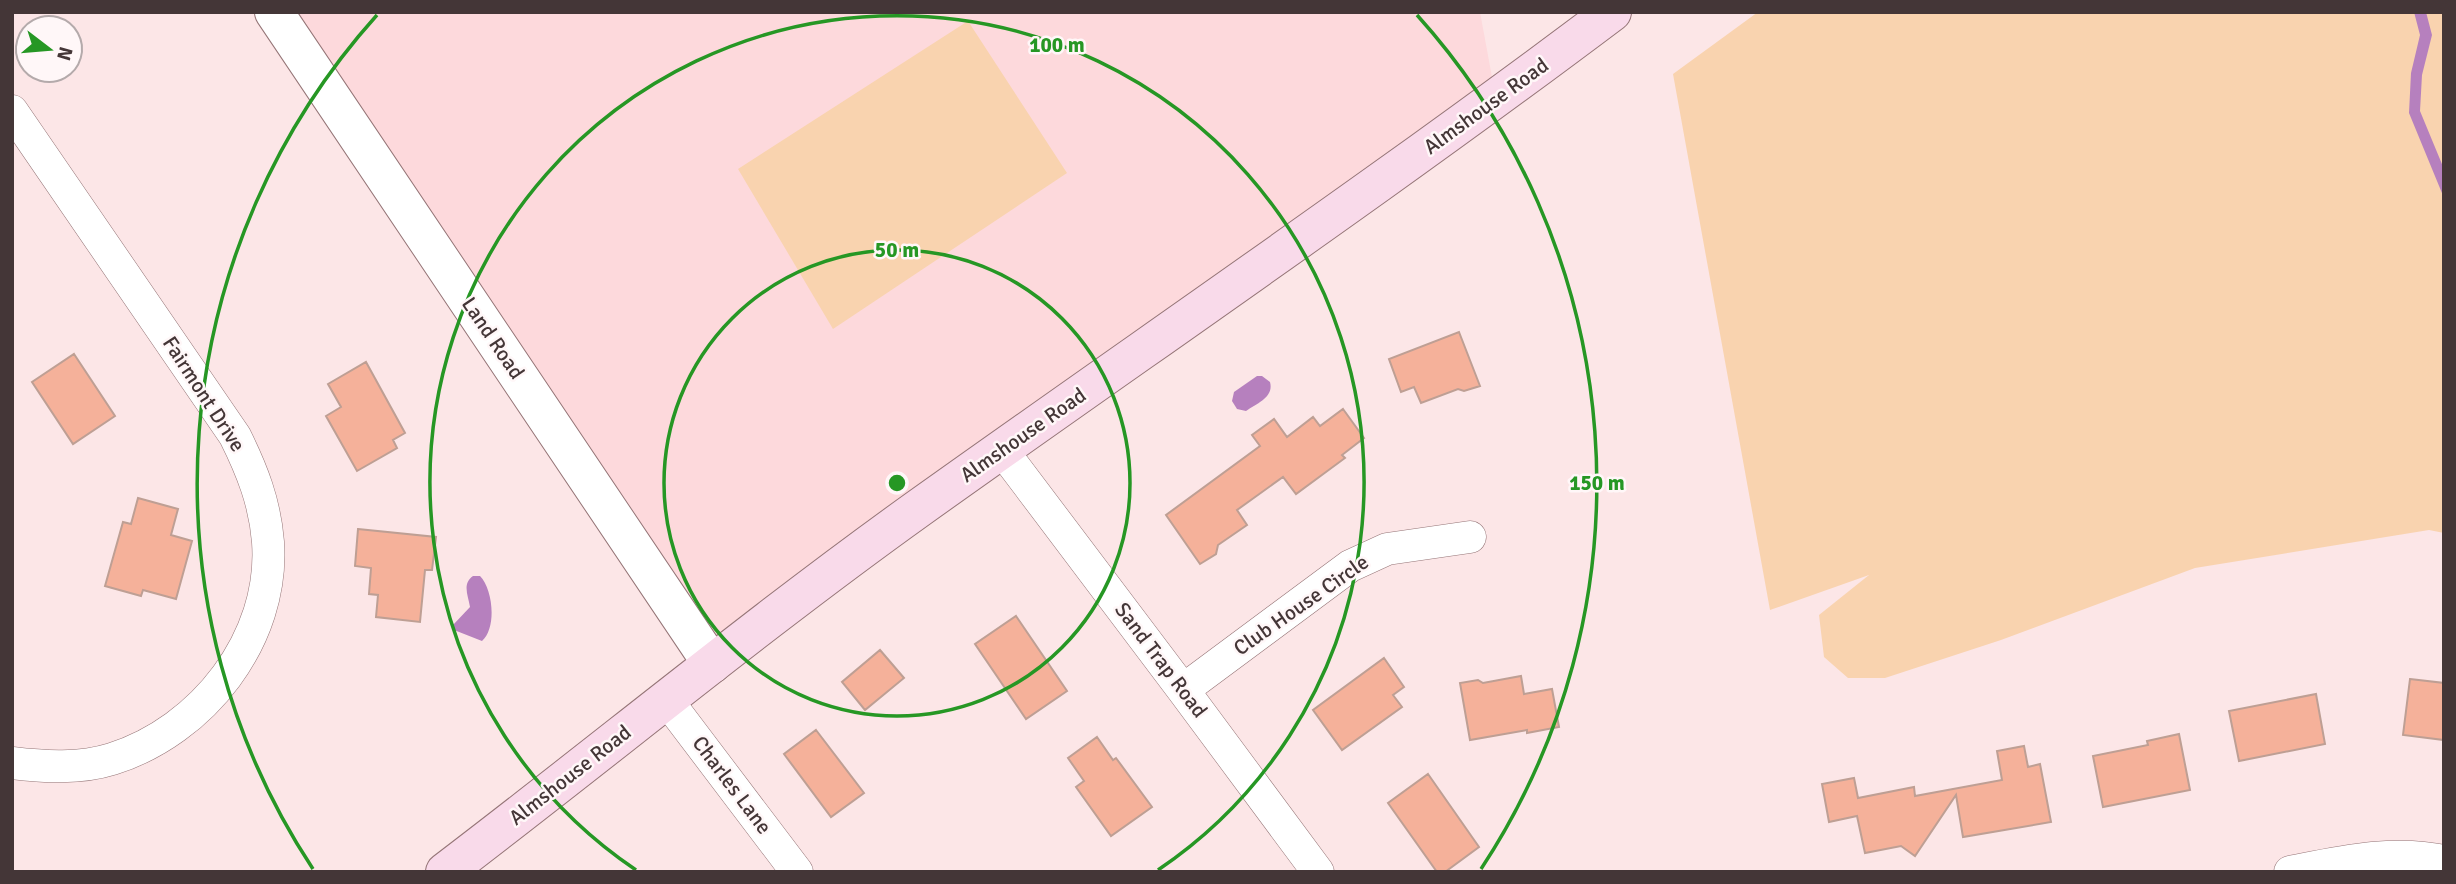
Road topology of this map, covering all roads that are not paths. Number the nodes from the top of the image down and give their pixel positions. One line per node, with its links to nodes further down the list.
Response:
1 (274, 12): 6 (street, Land Road)
2 (1612, 12): 4 (main road, Almshouse Road)
3 (12, 111): 9 (street, Fairmont Drive)
4 (1002, 450): 6 (main road, Almshouse Road); 7 (street, Sand Trap Road)
5 (1470, 537): 7 (street, Club House Circle)
6 (712, 664): 8 (main road, Almshouse Road)
7 (1183, 690): 13 (street, Sand Trap Road)
8 (666, 699): 11 (main road, Almshouse Road); 12 (street, Charles Lane)
9 (12, 763)
10 (2444, 861): 14 (street)
11 (445, 872)
12 (797, 872)
13 (1318, 872)
14 (2290, 872)

